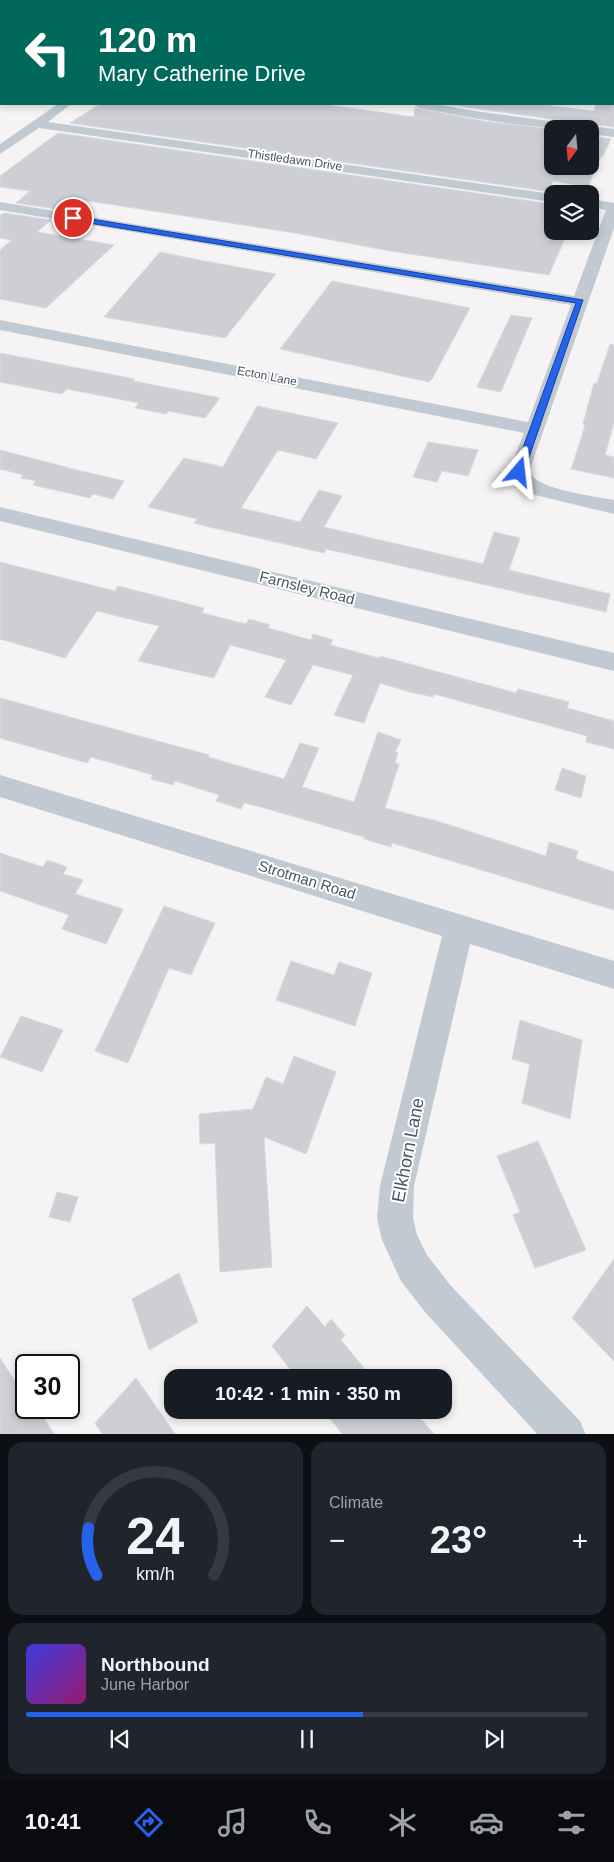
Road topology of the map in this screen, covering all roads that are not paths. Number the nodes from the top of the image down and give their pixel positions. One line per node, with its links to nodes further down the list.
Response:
1 (64, 105): 3 (street)
2 (424, 105): 4 (street)
3 (36, 124): 7 (street); 9 (street, Thistledawn Drive)
4 (544, 124)
5 (599, 131): 6 (street)
6 (614, 133)
7 (5, 141): 8 (street)
8 (0, 150)
9 (544, 197)
10 (599, 205): 12 (street)
11 (0, 206): 14 (street)
12 (614, 208): 13 (street)
13 (608, 240): 14 (street)
14 (580, 302): 16 (street)
15 (0, 325): 16 (street, Ecton Lane)
16 (533, 430): 17 (street)
17 (614, 507)
18 (0, 514): 19 (street, Farnsley Road)
19 (614, 662)
20 (0, 786): 21 (street, Strotman Road)
21 (459, 927): 22 (street, Strotman Road); 23 (street, Elkhorn Lane)
22 (614, 975)
23 (566, 1434)

